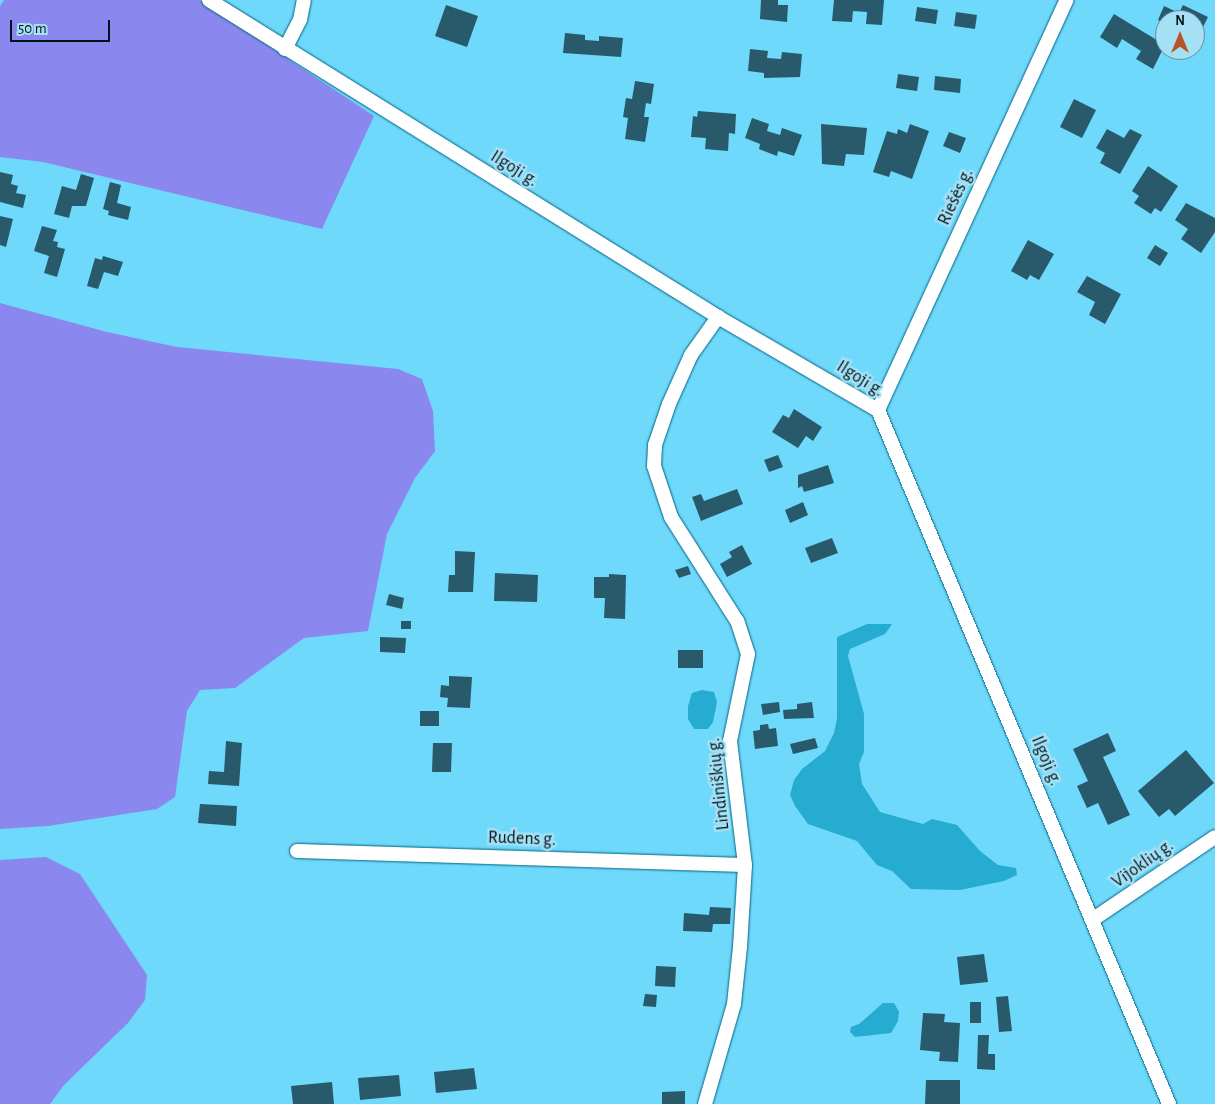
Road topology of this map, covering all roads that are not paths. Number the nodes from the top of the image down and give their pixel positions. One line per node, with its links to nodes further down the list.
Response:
1 (209, 0): 4 (street, Ilgoji g.)
2 (304, 0): 4 (street)
3 (1067, 0): 6 (street, Riešės g.)
4 (285, 49): 5 (street, Ilgoji g.)
5 (718, 317): 6 (street, Ilgoji g.); 9 (street, Lindiniškių g.)
6 (878, 410): 10 (street, Ilgoji g.)
7 (1215, 837): 10 (street, Vijoklių g.)
8 (297, 851): 9 (street, Rudens g.)
9 (746, 865): 11 (street, Lindiniškių g.)
10 (1092, 920): 12 (street, Ilgoji g.)
11 (706, 1104)
12 (1169, 1104)

